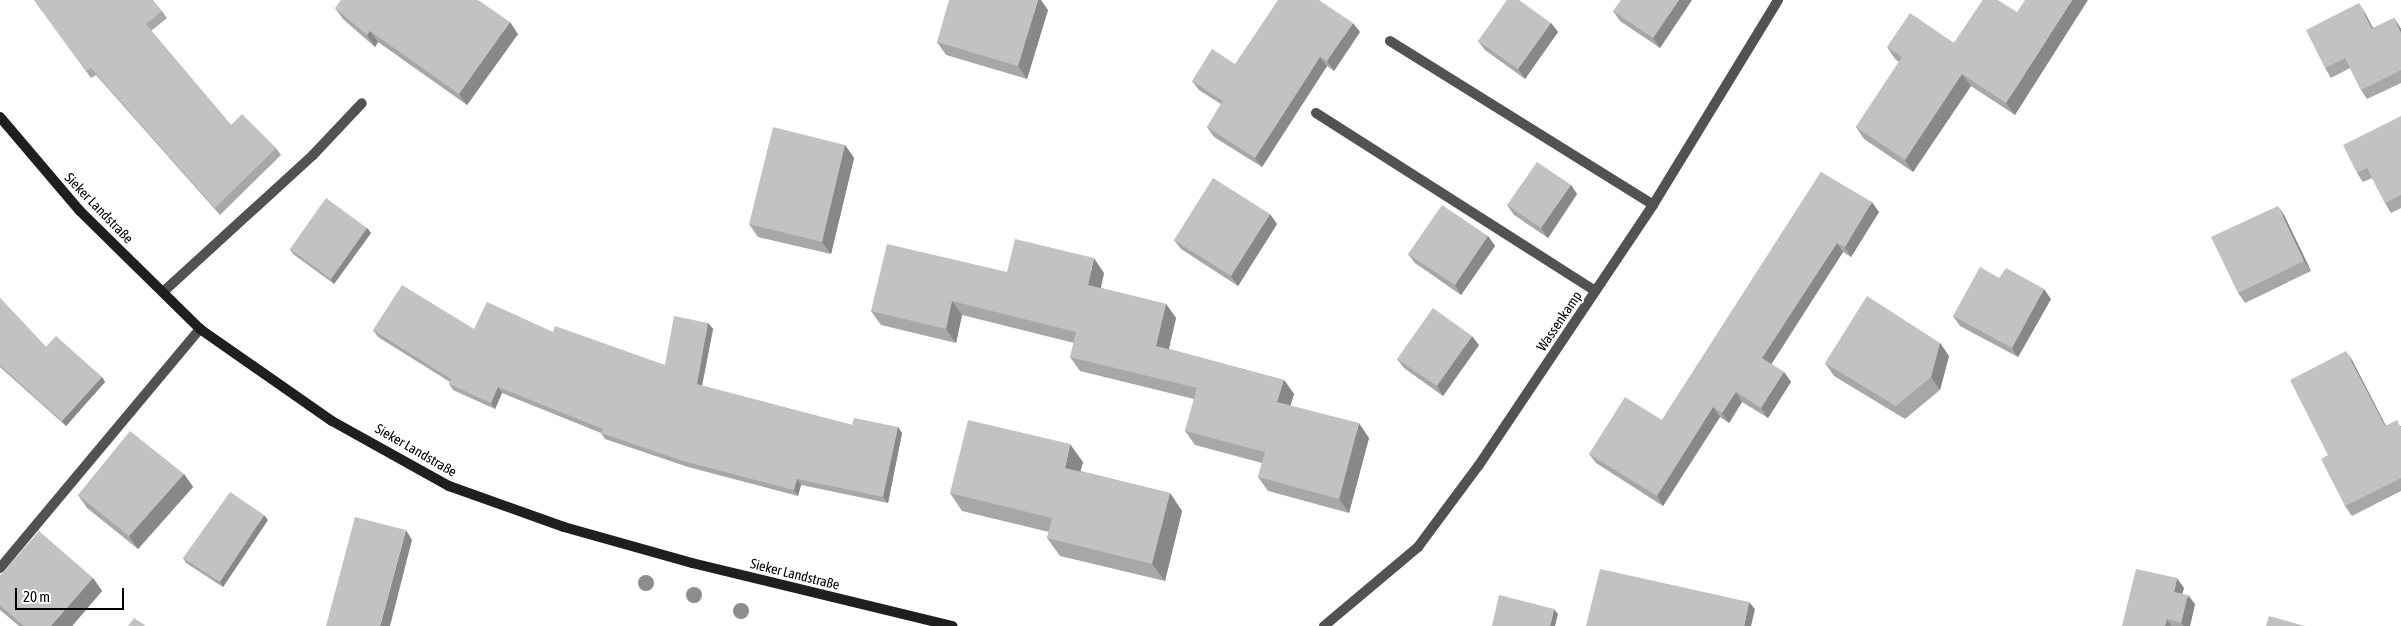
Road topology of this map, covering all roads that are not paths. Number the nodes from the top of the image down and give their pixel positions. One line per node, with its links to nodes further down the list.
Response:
1 (1778, 0): 6 (street, Wassenkamp)
2 (1390, 41): 6 (street)
3 (362, 103): 8 (street)
4 (1316, 113): 7 (street)
5 (0, 117): 8 (street, Sieker Landstraße)
6 (1652, 205): 7 (street, Wassenkamp)
7 (1595, 291): 12 (street, Wassenkamp)
8 (163, 292): 9 (street, Sieker Landstraße)
9 (200, 329): 10 (street); 11 (street, Sieker Landstraße)
10 (0, 568)
11 (950, 626)
12 (1324, 626)

